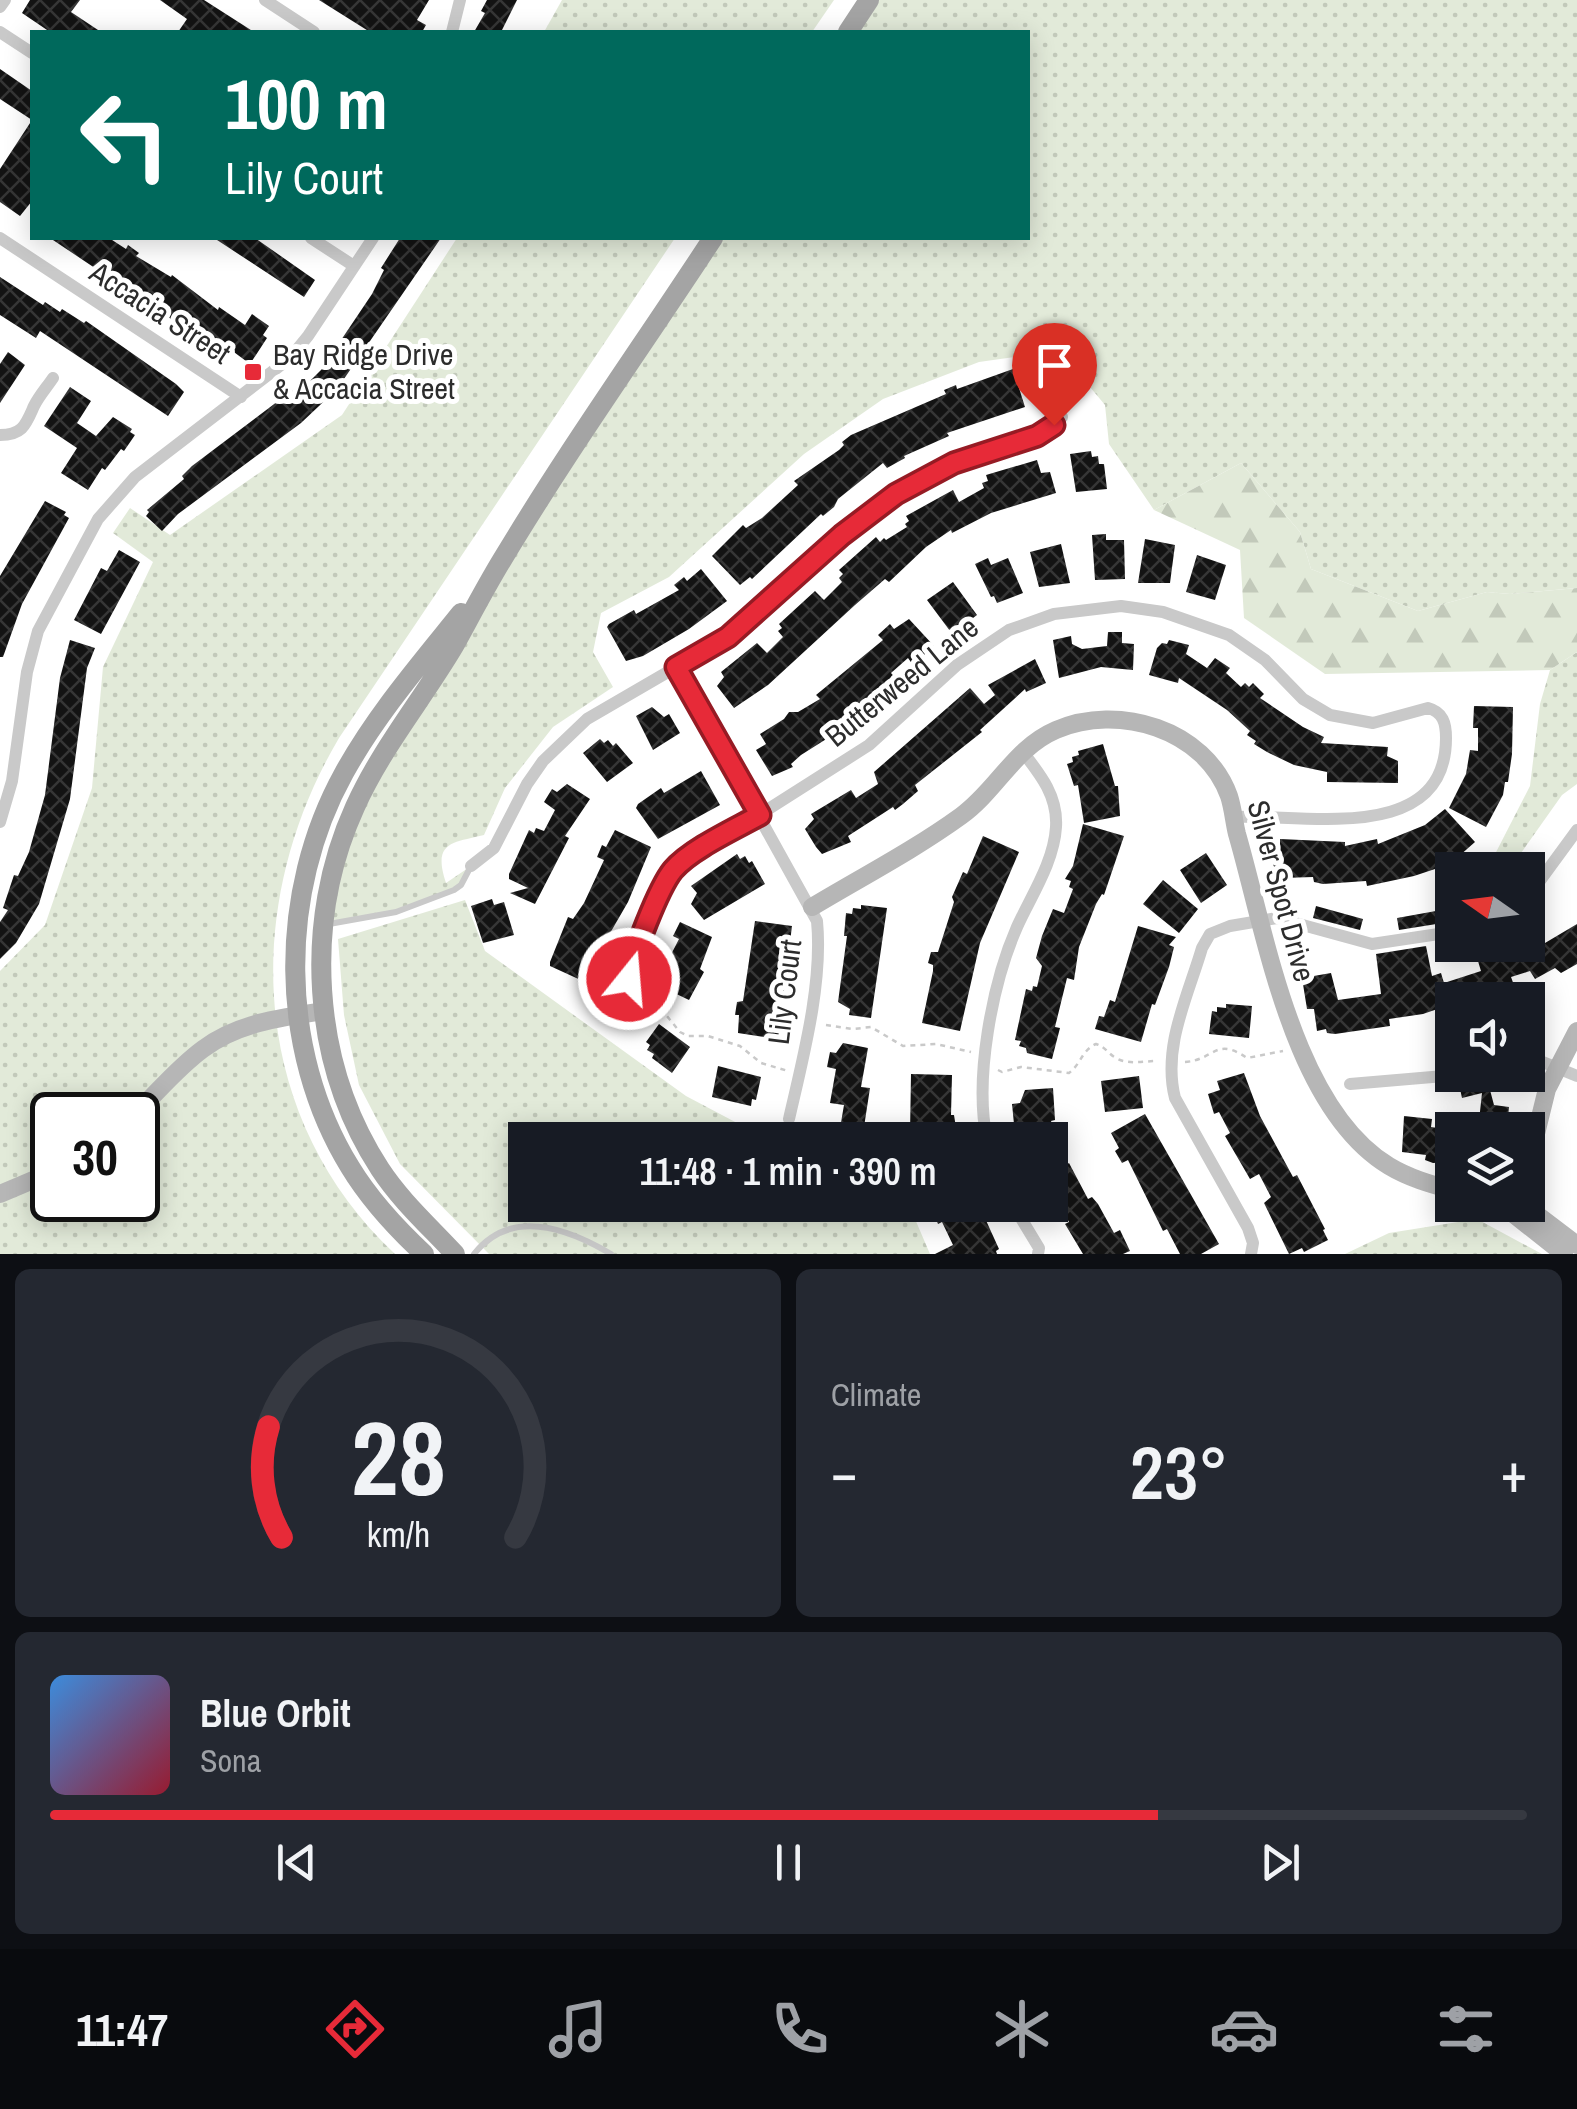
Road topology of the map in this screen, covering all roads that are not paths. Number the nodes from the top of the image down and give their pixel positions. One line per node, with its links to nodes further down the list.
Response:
1 (4, 0): 5 (street)
2 (265, 0): 6 (street)
3 (460, 0): 7 (street)
4 (869, 0): 8 (main road)
5 (0, 7)
6 (311, 30)
7 (452, 30)
8 (849, 30)
9 (0, 32): 10 (street)
10 (30, 53)
11 (0, 238): 17 (street, Accacia Street)
12 (314, 240): 15 (street)
13 (372, 240): 15 (street)
14 (713, 240): 20 (main road)
15 (354, 266): 17 (street)
16 (53, 378): 19 (street)
17 (242, 397): 25 (street)
18 (1062, 417): 21 (street)
19 (0, 434)
20 (502, 560): 31 (main road); 35 (main road)
21 (676, 667): 23 (street, Lily Court); 27 (street)
22 (1022, 750): 24 (street, Silver Spot Drive); 29 (street, Silver Spot Drive); 45 (street)
23 (760, 815): 24 (street, Butterweed Lane); 29 (street, Lily Court); 33 (street, Butterweed Lane)
24 (1233, 817): 30 (street, Silver Spot Drive)
25 (0, 822)
26 (1577, 830): 28 (street)
27 (471, 866): 31 (lane)
28 (1545, 874)
29 (812, 907): 44 (street, Lily Court)
30 (1262, 919): 32 (street); 47 (street, Silver Spot Drive); 58 (street)
31 (323, 924): 34 (main road)
32 (1435, 935)
33 (628, 1000)
34 (324, 1012): 35 (street); 54 (main road)
35 (298, 1015): 42 (street); 53 (main road)
36 (1577, 1032): 38 (street)
37 (1545, 1063): 38 (street)
38 (1556, 1068): 39 (street); 43 (street)
39 (1577, 1076)
40 (1435, 1077): 41 (street)
41 (1350, 1084)
42 (158, 1092)
43 (1543, 1112)
44 (789, 1118)
45 (983, 1122)
46 (30, 1181): 48 (street)
47 (1435, 1184)
48 (0, 1194)
49 (1545, 1221): 52 (street)
50 (1023, 1222): 57 (street)
51 (1526, 1222): 59 (street)
52 (1577, 1245)
53 (424, 1254)
54 (455, 1254)
55 (474, 1254): 56 (lane)
56 (612, 1254)
57 (1038, 1254)
58 (1251, 1254)
59 (1564, 1254)

